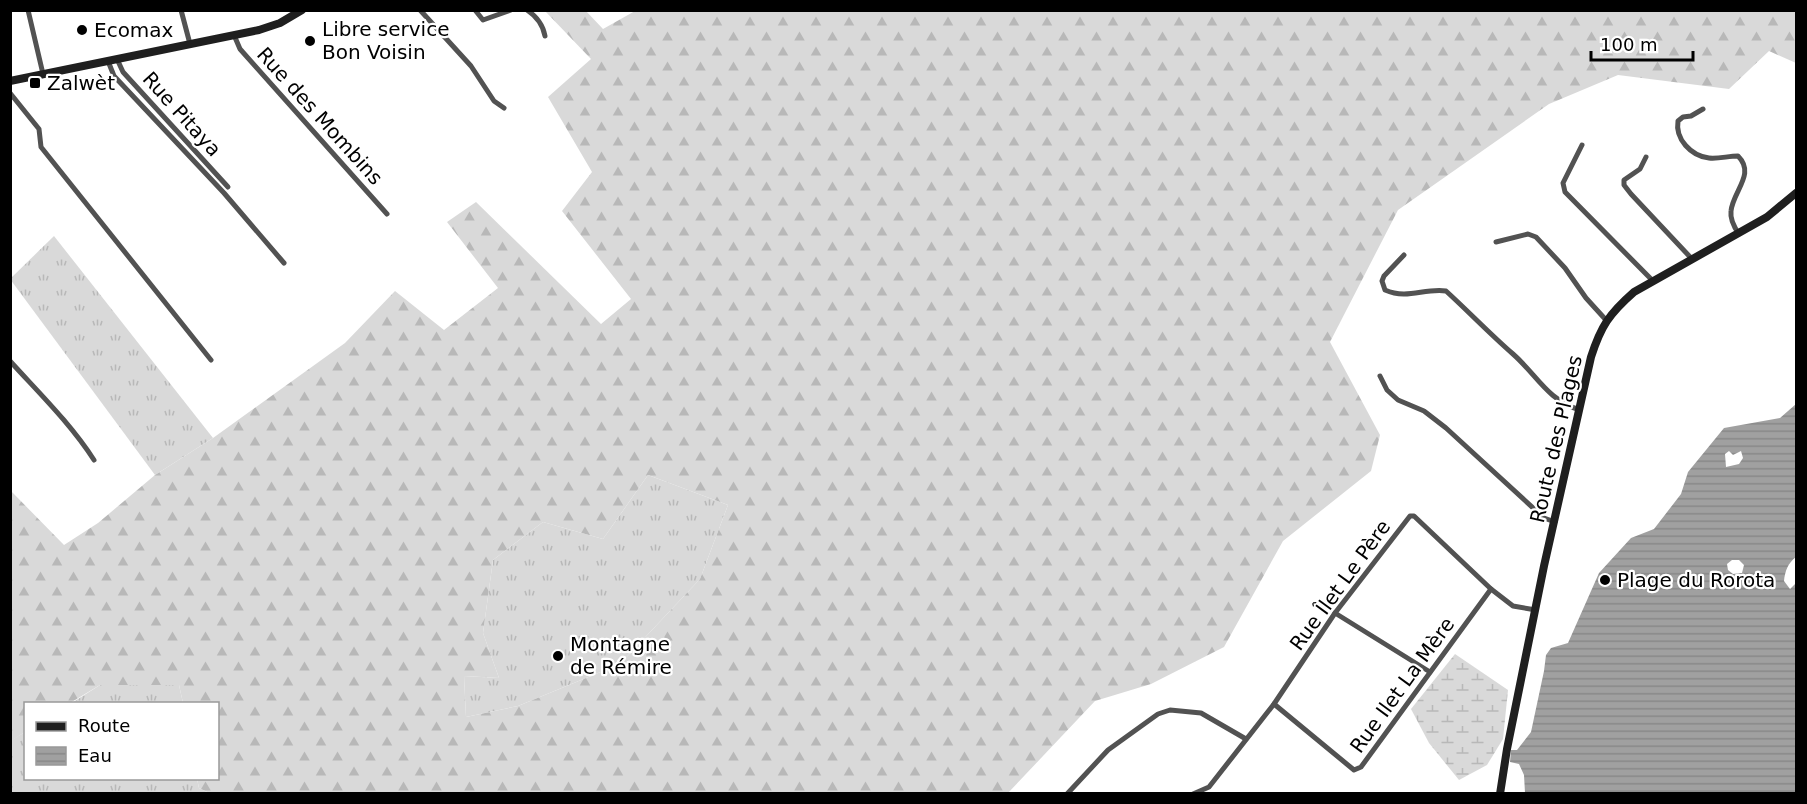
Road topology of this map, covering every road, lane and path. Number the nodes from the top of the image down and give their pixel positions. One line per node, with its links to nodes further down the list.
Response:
1 (28, 10): 13 (street)
2 (181, 10): 10 (street)
3 (420, 10): 16 (street)
4 (475, 10): 5 (street)
5 (511, 10)
6 (527, 10): 9 (street)
7 (298, 12): 8 (street)
8 (234, 36): 10 (street); 22 (street, Rue des Mombins)
9 (545, 36)
10 (190, 45): 11 (street)
11 (117, 59): 12 (street); 20 (street, Rue Pitaya)
12 (108, 61): 13 (street); 27 (street)
13 (43, 74): 14 (street)
14 (11, 79)
15 (10, 93): 30 (street)
16 (504, 108)
17 (1702, 109): 23 (street)
18 (1582, 146): 28 (street)
19 (1646, 157): 26 (street)
20 (228, 187)
21 (1797, 193): 23 (street, Route des Plages)
22 (387, 214)
23 (1739, 234): 26 (street, Route des Plages)
24 (1496, 242): 29 (street)
25 (1404, 255): 33 (street)
26 (1692, 260): 28 (street, Route des Plages)
27 (284, 263)
28 (1652, 280): 29 (street, Route des Plages)
29 (1606, 320): 33 (street, Route des Plages)
30 (211, 360)
31 (10, 361): 34 (street)
32 (1380, 376): 35 (street)
33 (1580, 410): 35 (street, Route des Plages)
34 (94, 460)
35 (1555, 522): 37 (street, Route des Plages)
36 (1491, 589): 37 (street, Rue Îlet Le Père); 38 (street, Rue Îlet Le Père); 39 (street, Rue Ilet La Mère)
37 (1536, 610): 45 (street, Route des Plages)
38 (1335, 613): 39 (street); 40 (street, Rue Îlet Le Père)
39 (1430, 672): 40 (street, Rue Ilet La Mère)
40 (1274, 704): 41 (street, Rue Îlet Le Père)
41 (1246, 740): 42 (street, Rue Îlet Le Père); 43 (street)
42 (1210, 790): 44 (street, Rue Îlet Le Père)
43 (1067, 794)
44 (1193, 794)
45 (1500, 794)

